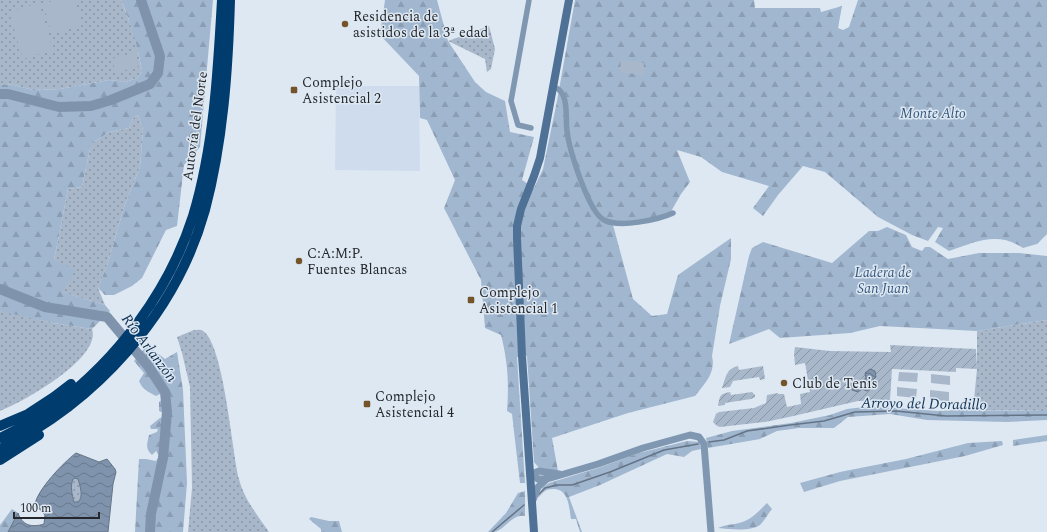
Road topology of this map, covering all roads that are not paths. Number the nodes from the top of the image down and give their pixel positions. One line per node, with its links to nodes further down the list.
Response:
1 (222, 0): 8 (highway, Autovía del Norte)
2 (230, 0): 8 (highway, Autovía del Norte)
3 (529, 0): 6 (street)
4 (569, 0): 5 (main road)
5 (554, 87): 7 (street); 14 (main road)
6 (531, 128)
7 (673, 213)
8 (153, 309): 9 (highway, Autovía del Norte); 9 (highway)
9 (105, 368): 10 (highway); 11 (highway, Autovía del Norte); 12 (highway); 13 (highway)
10 (0, 426)
11 (0, 438)
12 (0, 449)
13 (0, 460)
14 (533, 474): 15 (street); 16 (street); 17 (main road)
15 (561, 475): 16 (street); 19 (street)
16 (548, 479): 17 (street)
17 (532, 502): 18 (main road)
18 (534, 532)
19 (710, 532)

